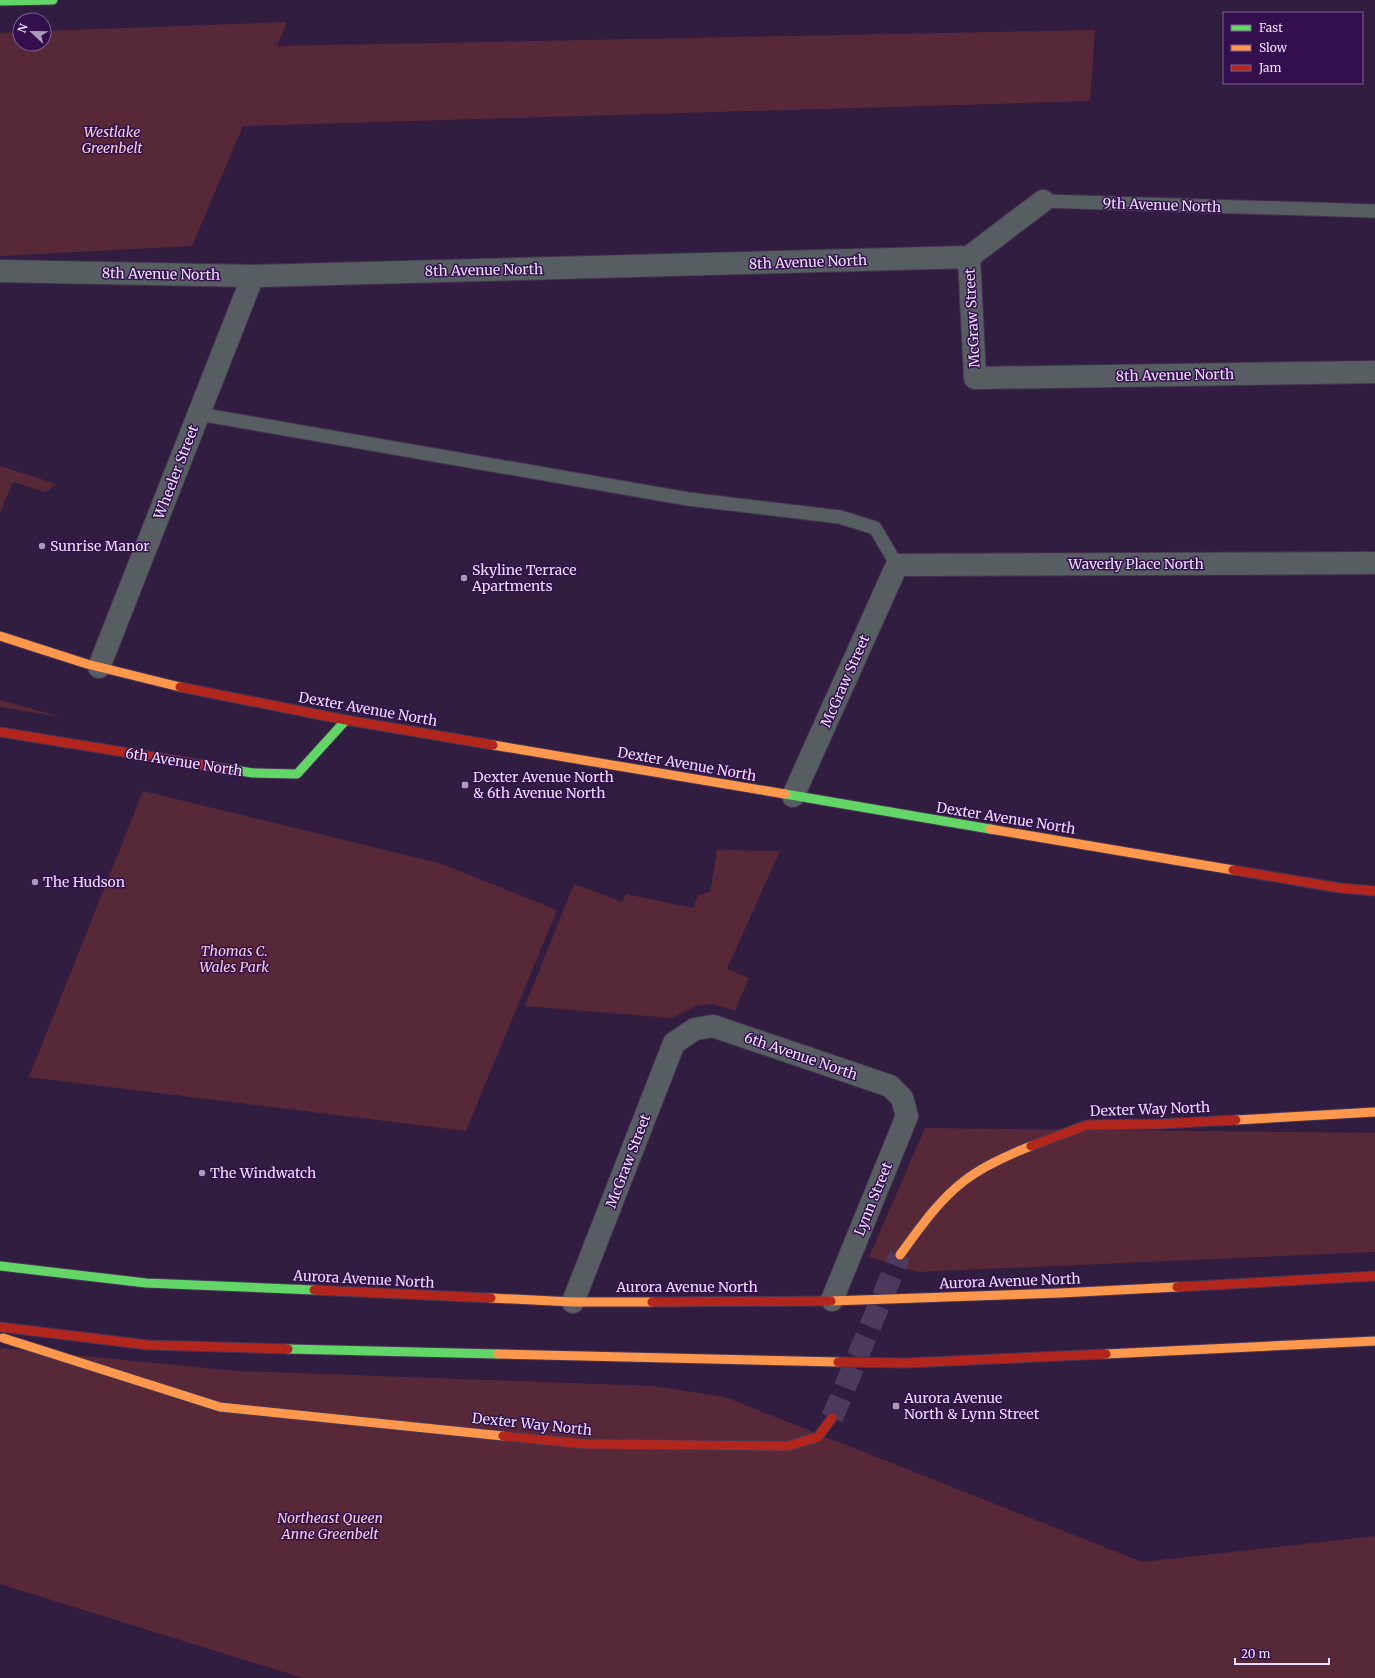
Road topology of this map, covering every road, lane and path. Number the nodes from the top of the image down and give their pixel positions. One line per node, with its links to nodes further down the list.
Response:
1 (53, 0): 2 (main road)
2 (0, 1)
3 (1043, 201): 4 (lane, 9th Avenue North); 5 (street, 9th Avenue North)
4 (1375, 211)
5 (969, 257): 7 (street, 8th Avenue North); 9 (street, McGraw Street)
6 (0, 271): 7 (street, 8th Avenue North)
7 (253, 276): 10 (street, Wheeler Street)
8 (1375, 372): 9 (street, 8th Avenue North)
9 (975, 378)
10 (199, 414): 12 (lane); 14 (street, Wheeler Street)
11 (1375, 563): 12 (street, Waverly Place North)
12 (897, 565): 17 (street, McGraw Street)
13 (0, 636): 14 (main road, Dexter Avenue North)
14 (99, 667): 15 (main road, Dexter Avenue North)
15 (346, 720): 16 (main road, 6th Avenue North); 17 (main road, Dexter Avenue North)
16 (0, 732)
17 (793, 796): 18 (main road, Dexter Avenue North)
18 (1375, 891)
19 (695, 1029): 20 (street, 6th Avenue North); 26 (street, McGraw Street)
20 (902, 1098): 25 (street, Lynn Street)
21 (1375, 1112): 22 (main road, Dexter Way North)
22 (900, 1255)
23 (0, 1266): 26 (main road, Aurora Avenue North)
24 (1375, 1276): 25 (main road, Aurora Avenue North)
25 (832, 1300): 26 (main road, Aurora Avenue North)
26 (573, 1302)
27 (0, 1327): 29 (main road)
28 (0, 1337): 30 (main road, Dexter Way North)
29 (1375, 1341)
30 (832, 1418)

